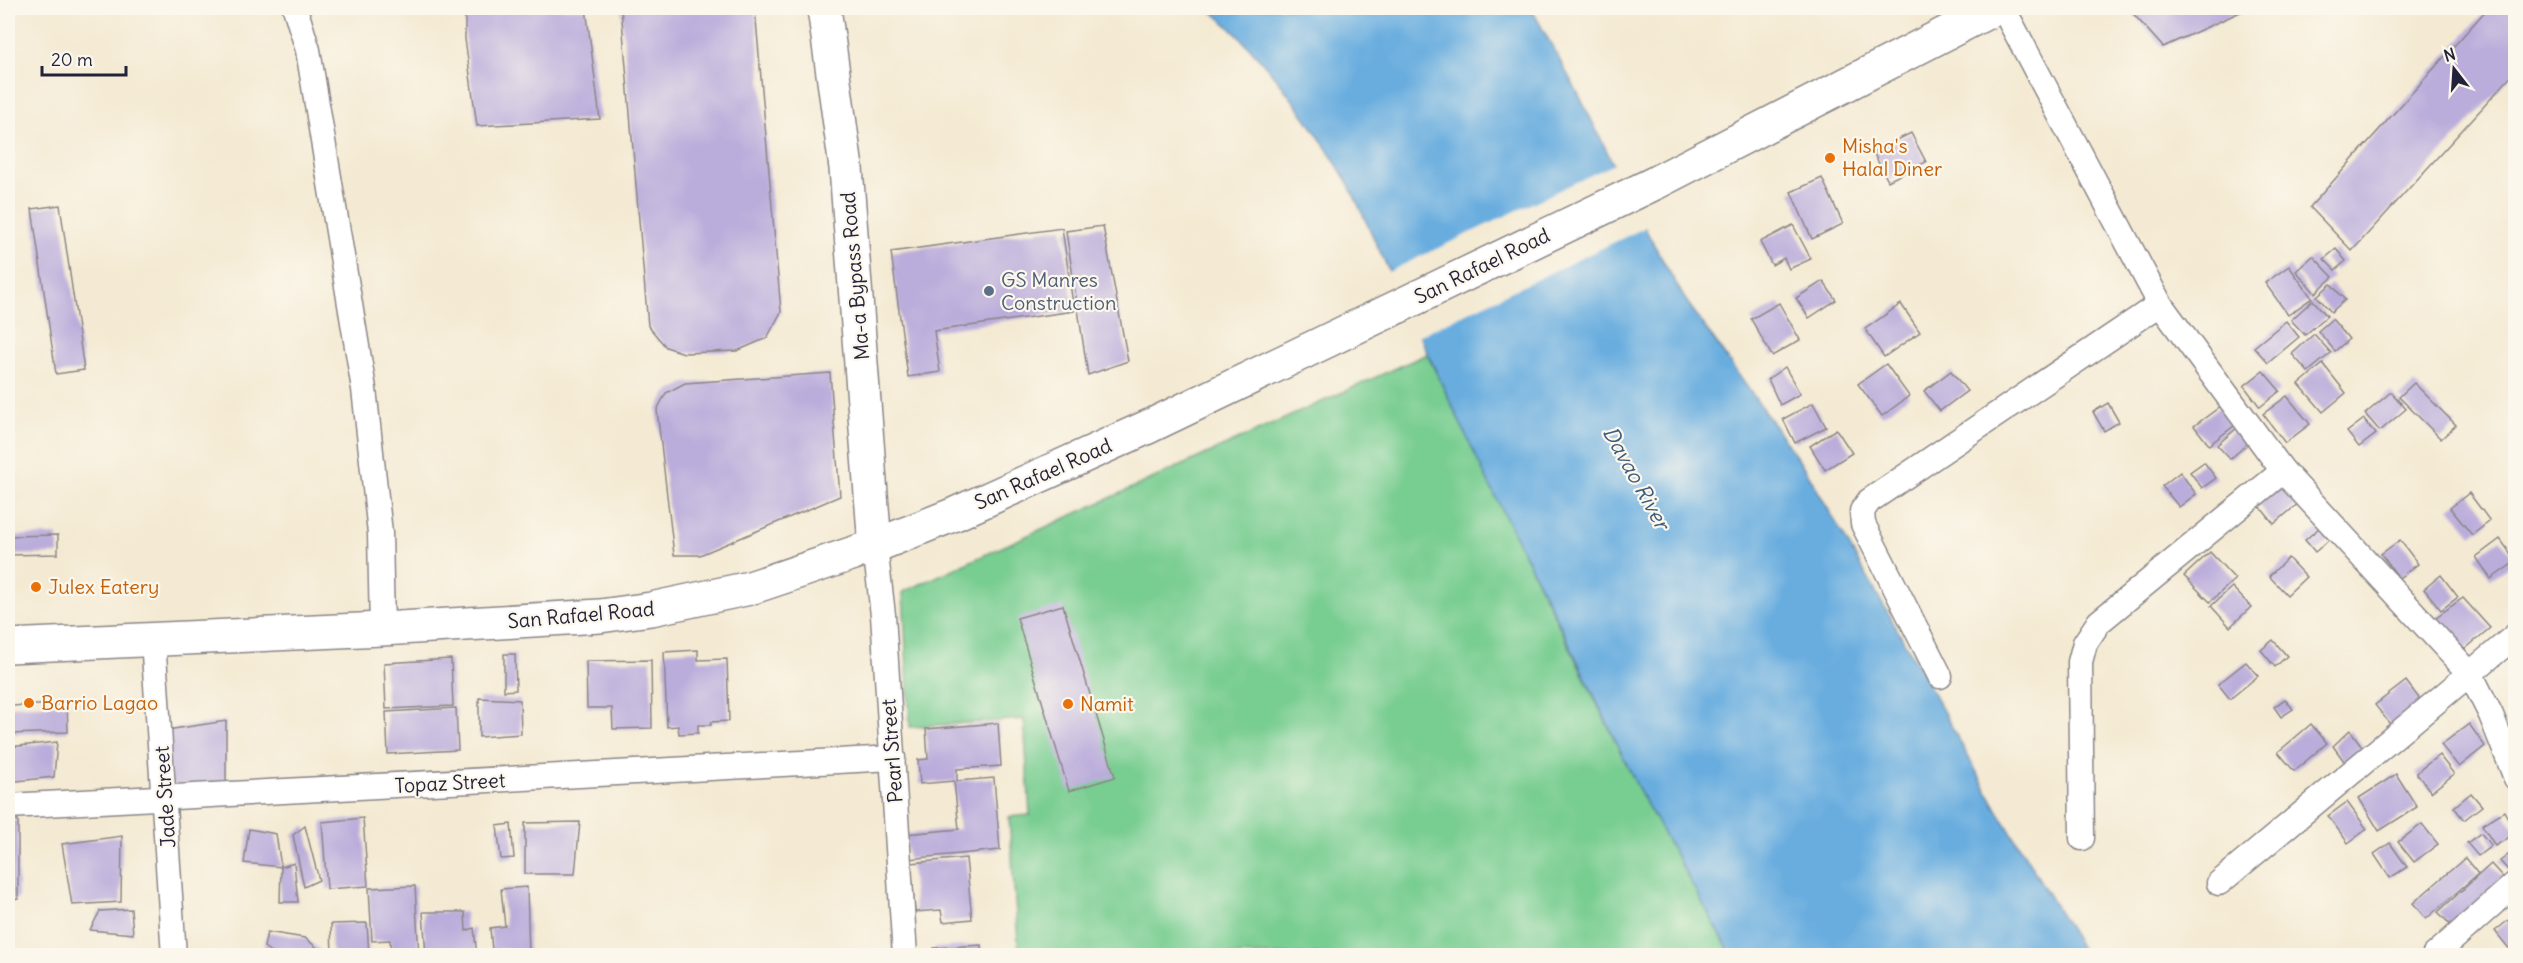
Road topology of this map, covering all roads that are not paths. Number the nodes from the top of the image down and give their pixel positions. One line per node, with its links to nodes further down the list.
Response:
1 (295, 8): 8 (street)
2 (824, 8): 7 (main road, Ma-a Bypass Road)
3 (1995, 8): 7 (main road, San Rafael Road)
4 (2003, 8): 5 (street)
5 (2160, 304): 6 (street); 13 (street)
6 (2283, 471): 12 (street); 18 (street)
7 (875, 546): 8 (main road, San Rafael Road); 14 (street, Pearl Street)
8 (382, 629): 10 (main road, San Rafael Road)
9 (2516, 635): 12 (street)
10 (153, 639): 11 (main road, San Rafael Road); 16 (street, Jade Street)
11 (8, 646)
12 (2471, 675): 15 (street); 19 (street)
13 (1940, 676)
14 (893, 758): 16 (street, Topaz Street); 22 (street, Pearl Street)
15 (2516, 778)
16 (165, 798): 17 (street, Topaz Street); 21 (street, Jade Street)
17 (8, 806)
18 (2082, 838)
19 (2219, 883)
20 (2516, 883): 23 (street)
21 (174, 956)
22 (905, 956)
23 (2434, 956)

